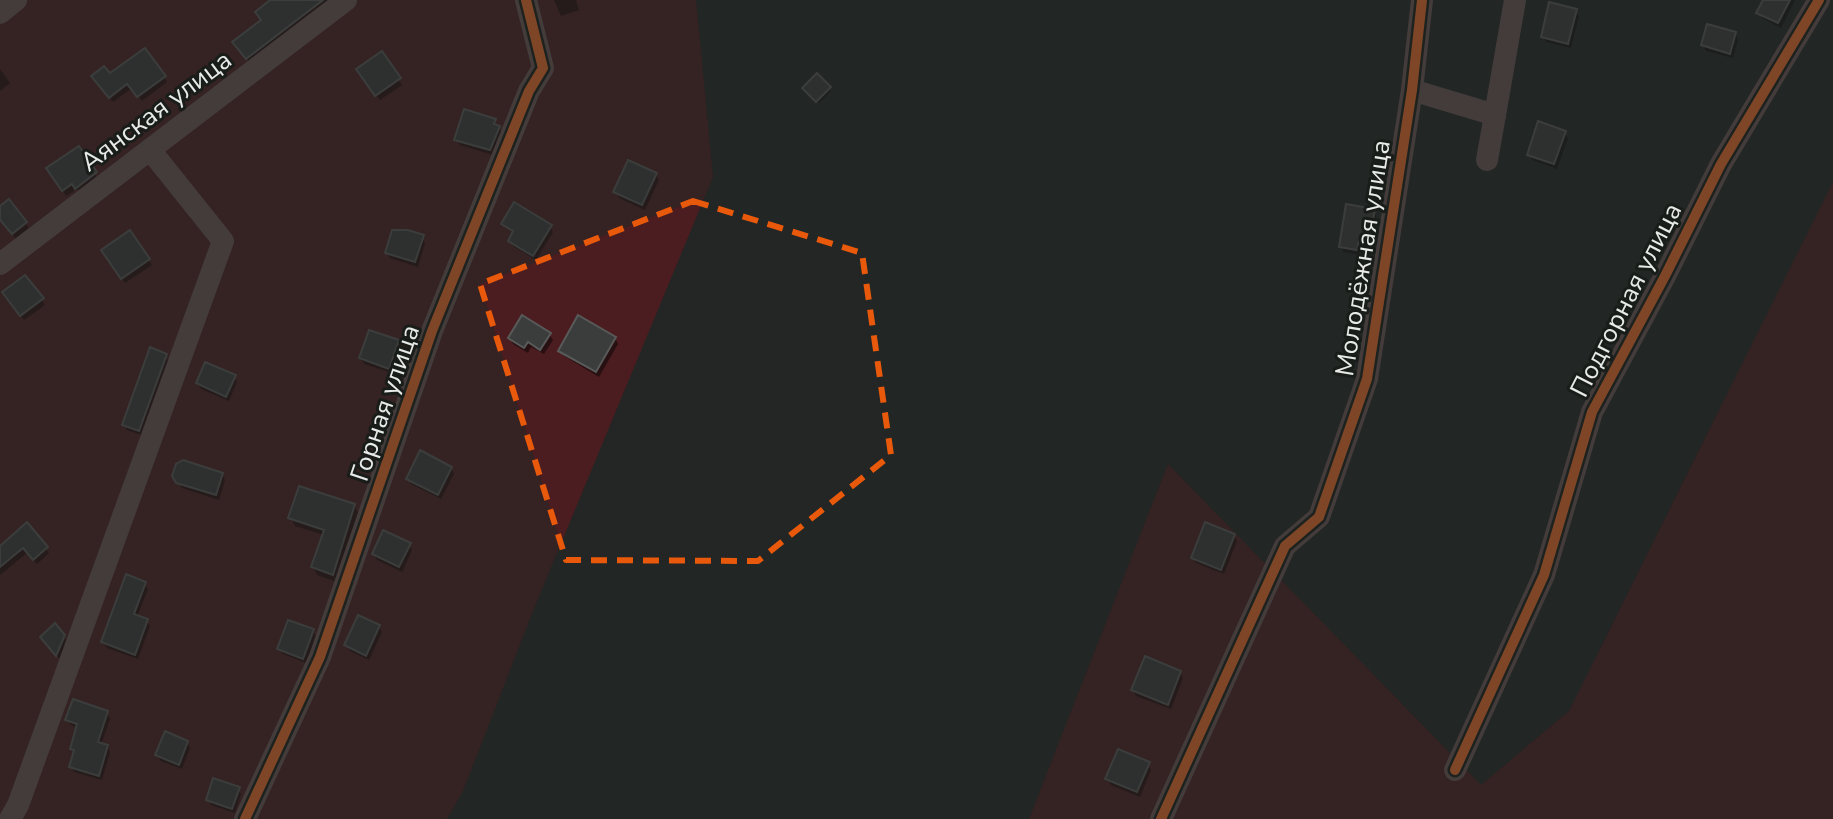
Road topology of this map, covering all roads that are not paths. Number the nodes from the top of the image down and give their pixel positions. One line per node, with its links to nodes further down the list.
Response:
1 (16, 0): 7 (street)
2 (346, 0): 10 (street, Аянская улица)
3 (526, 0): 15 (street, Горная улица)
4 (1422, 0): 8 (street, Молодёжная улица)
5 (1515, 0): 9 (street)
6 (1819, 0): 13 (street, Подгорная улица)
7 (0, 13)
8 (1412, 90): 9 (street); 16 (street, Молодёжная улица)
9 (1495, 115): 11 (street)
10 (151, 151): 12 (street, Аянская улица); 14 (street)
11 (1487, 160)
12 (0, 264)
13 (1455, 770)
14 (10, 819)
15 (245, 819)
16 (1161, 819)

